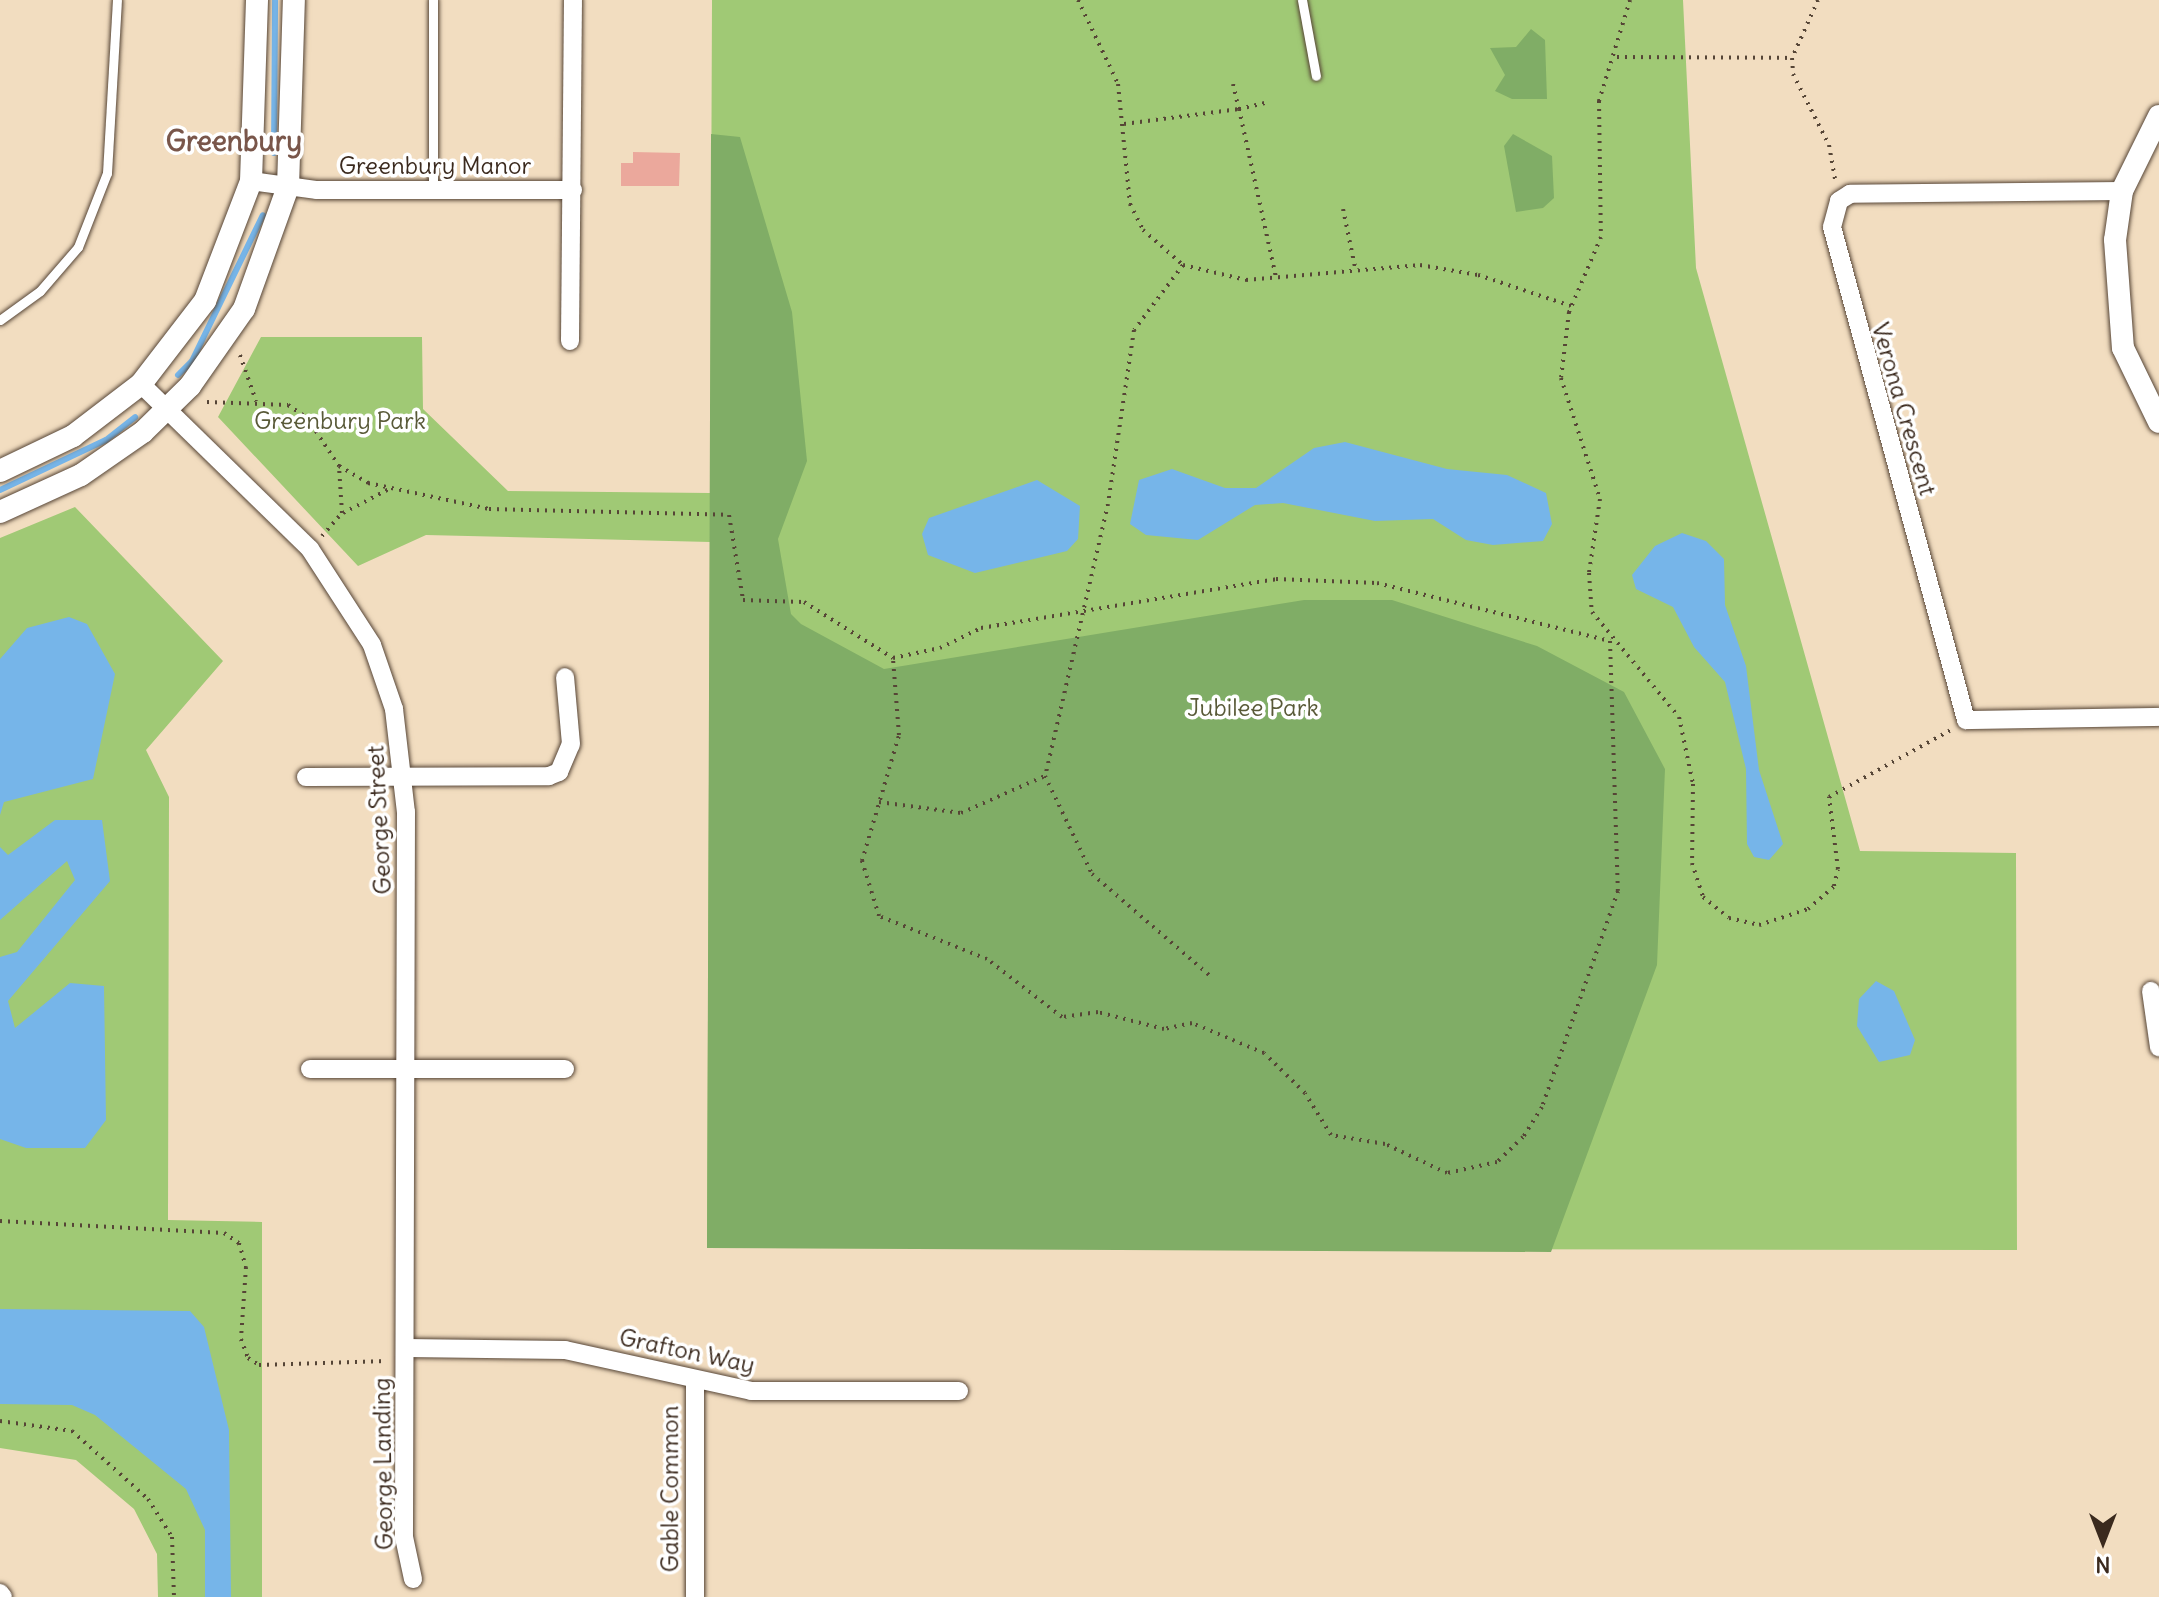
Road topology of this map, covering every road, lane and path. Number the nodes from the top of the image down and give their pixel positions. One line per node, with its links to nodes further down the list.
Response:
1 (117, 0): 29 (lane)
2 (257, 0): 18 (street)
3 (294, 0): 19 (street)
4 (433, 0): 20 (lane)
5 (573, 0): 21 (street)
6 (1078, 0): 17 (path)
7 (1302, 0): 12 (lane)
8 (1630, 0): 10 (path)
9 (1818, 0): 11 (path)
10 (1617, 57): 11 (path); 28 (path)
11 (1792, 58): 23 (path)
12 (1316, 76)
13 (1233, 84): 15 (path)
14 (1269, 102): 15 (path)
15 (1239, 109): 17 (path); 27 (path)
16 (2159, 116): 22 (street)
17 (1124, 124): 25 (path)
18 (251, 181): 19 (street, Greenbury Manor); 32 (street)
19 (288, 187): 20 (street, Greenbury Manor); 35 (street)
20 (433, 190): 21 (street, Greenbury Manor)
21 (573, 190): 30 (street)
22 (2122, 191): 23 (street); 36 (street)
23 (1839, 201): 48 (street, Verona Crescent)
24 (1343, 209): 26 (path)
25 (1183, 265): 27 (path); 43 (path)
26 (1355, 267): 27 (path); 28 (path)
27 (1276, 277)
28 (1571, 306): 44 (path)
29 (0, 320)
30 (570, 341)
31 (240, 355): 33 (path)
32 (141, 384): 35 (street, George Street); 38 (street)
33 (256, 401): 34 (path); 37 (path)
34 (207, 402)
35 (167, 409): 40 (street); 42 (street, George Street)
36 (2159, 422)
37 (339, 466): 39 (path); 41 (path)
38 (0, 471)
39 (391, 488): 41 (path); 45 (path)
40 (0, 512)
41 (342, 513): 42 (path)
42 (310, 549): 51 (street, George Street)
43 (1082, 613): 44 (path); 45 (path); 49 (path)
44 (1610, 641): 48 (path); 52 (path)
45 (893, 658): 52 (path)
46 (565, 677): 51 (street)
47 (2159, 717): 48 (street)
48 (1966, 720)
49 (1045, 776): 52 (path); 53 (path)
50 (306, 777): 51 (street)
51 (405, 777): 57 (street, George Street)
52 (879, 802)
53 (1209, 975)
54 (2151, 991): 55 (street)
55 (2159, 1047)
56 (310, 1069): 57 (street)
57 (408, 1069): 58 (street); 60 (street, George Street)
58 (565, 1069)
59 (0, 1221): 61 (path)
60 (406, 1348): 62 (street, Grafton Way); 65 (street, George Landing)
61 (389, 1361)
62 (695, 1381): 63 (street, Grafton Way); 67 (street, Gable Common)
63 (959, 1391)
64 (0, 1421): 66 (path)
65 (413, 1579)
66 (174, 1597)
67 (695, 1597)

